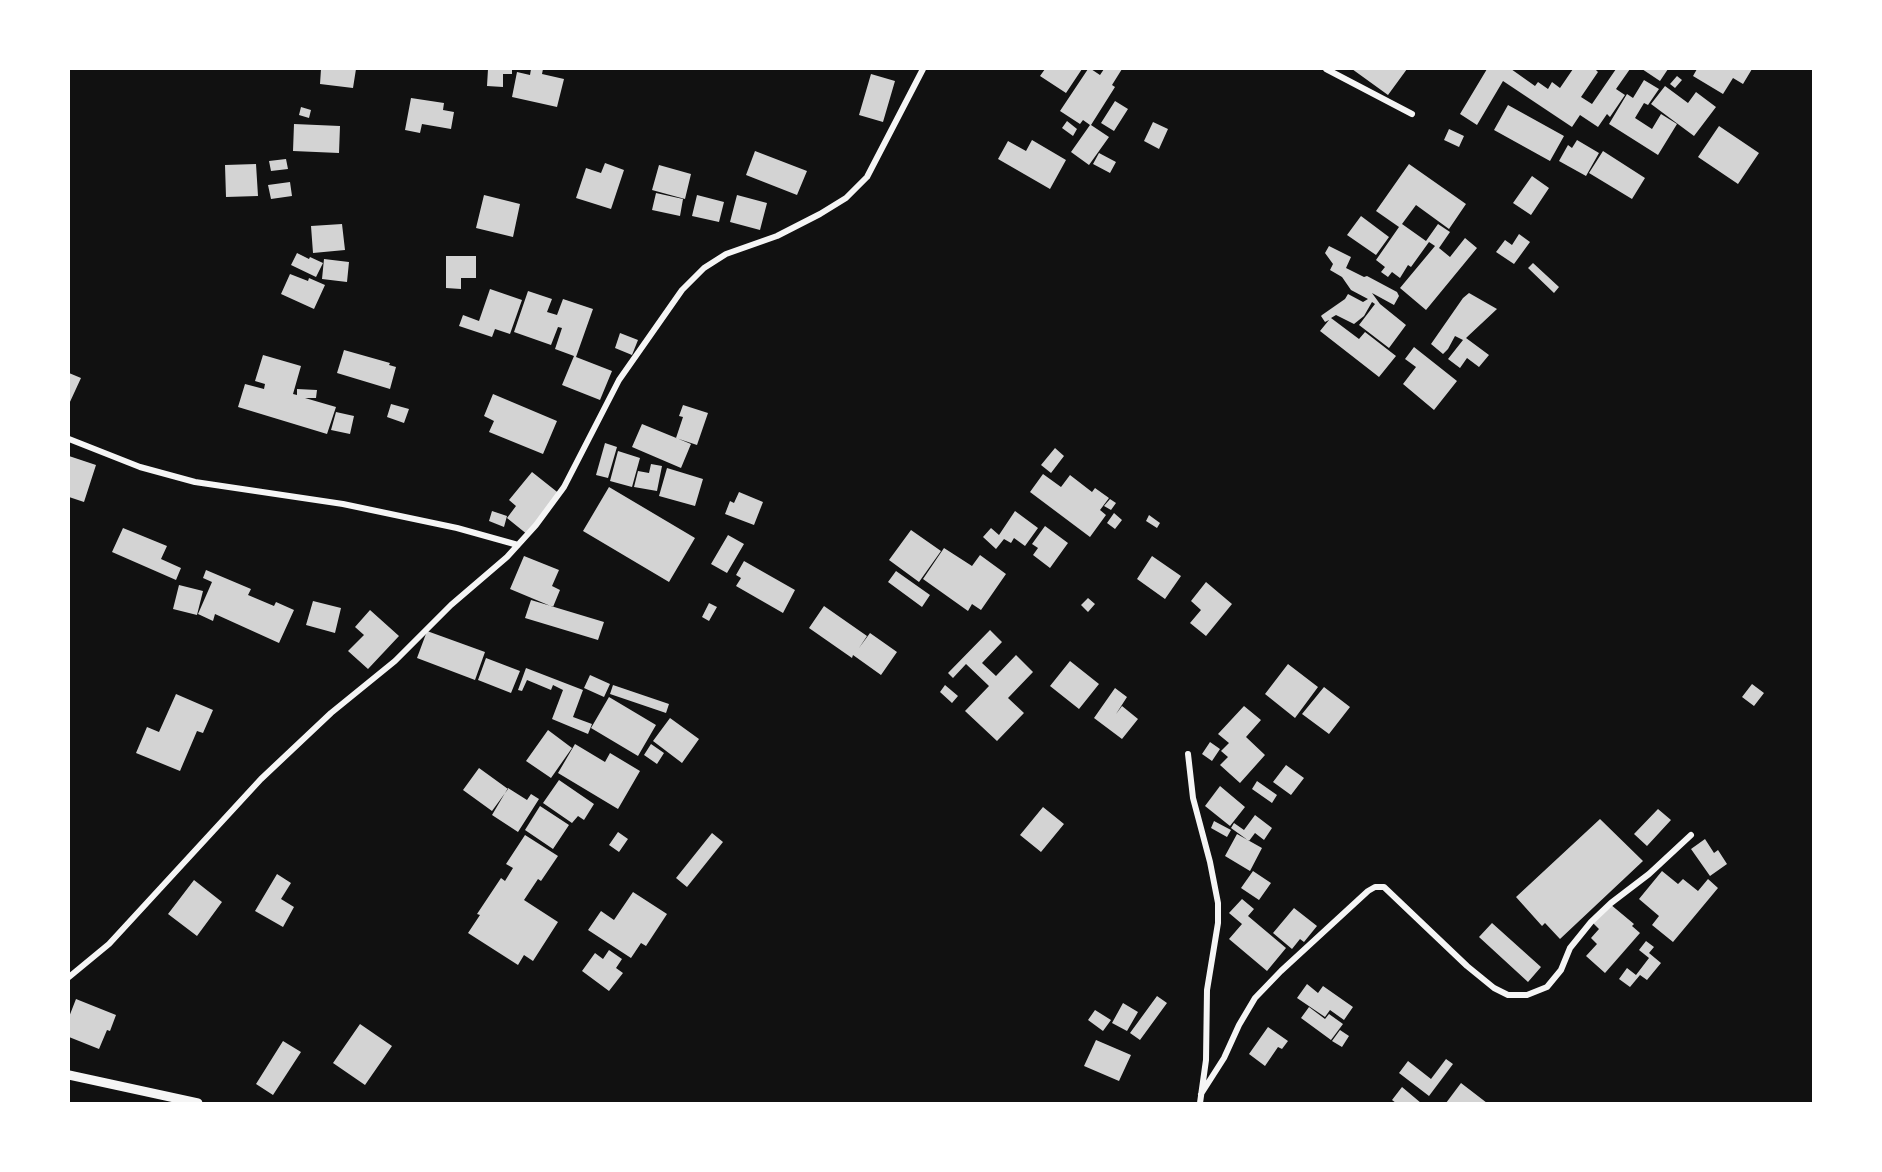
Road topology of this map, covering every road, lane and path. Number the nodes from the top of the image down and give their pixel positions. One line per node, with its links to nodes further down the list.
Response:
1 (923, 69): 5 (street)
2 (1326, 69): 3 (street)
3 (1412, 114)
4 (69, 439): 5 (street)
5 (518, 545): 8 (street)
6 (1188, 754): 10 (street)
7 (1691, 835): 10 (street)
8 (69, 977)
9 (69, 1075): 11 (main road)
10 (1201, 1094): 12 (street)
11 (198, 1103)
12 (1200, 1103)

